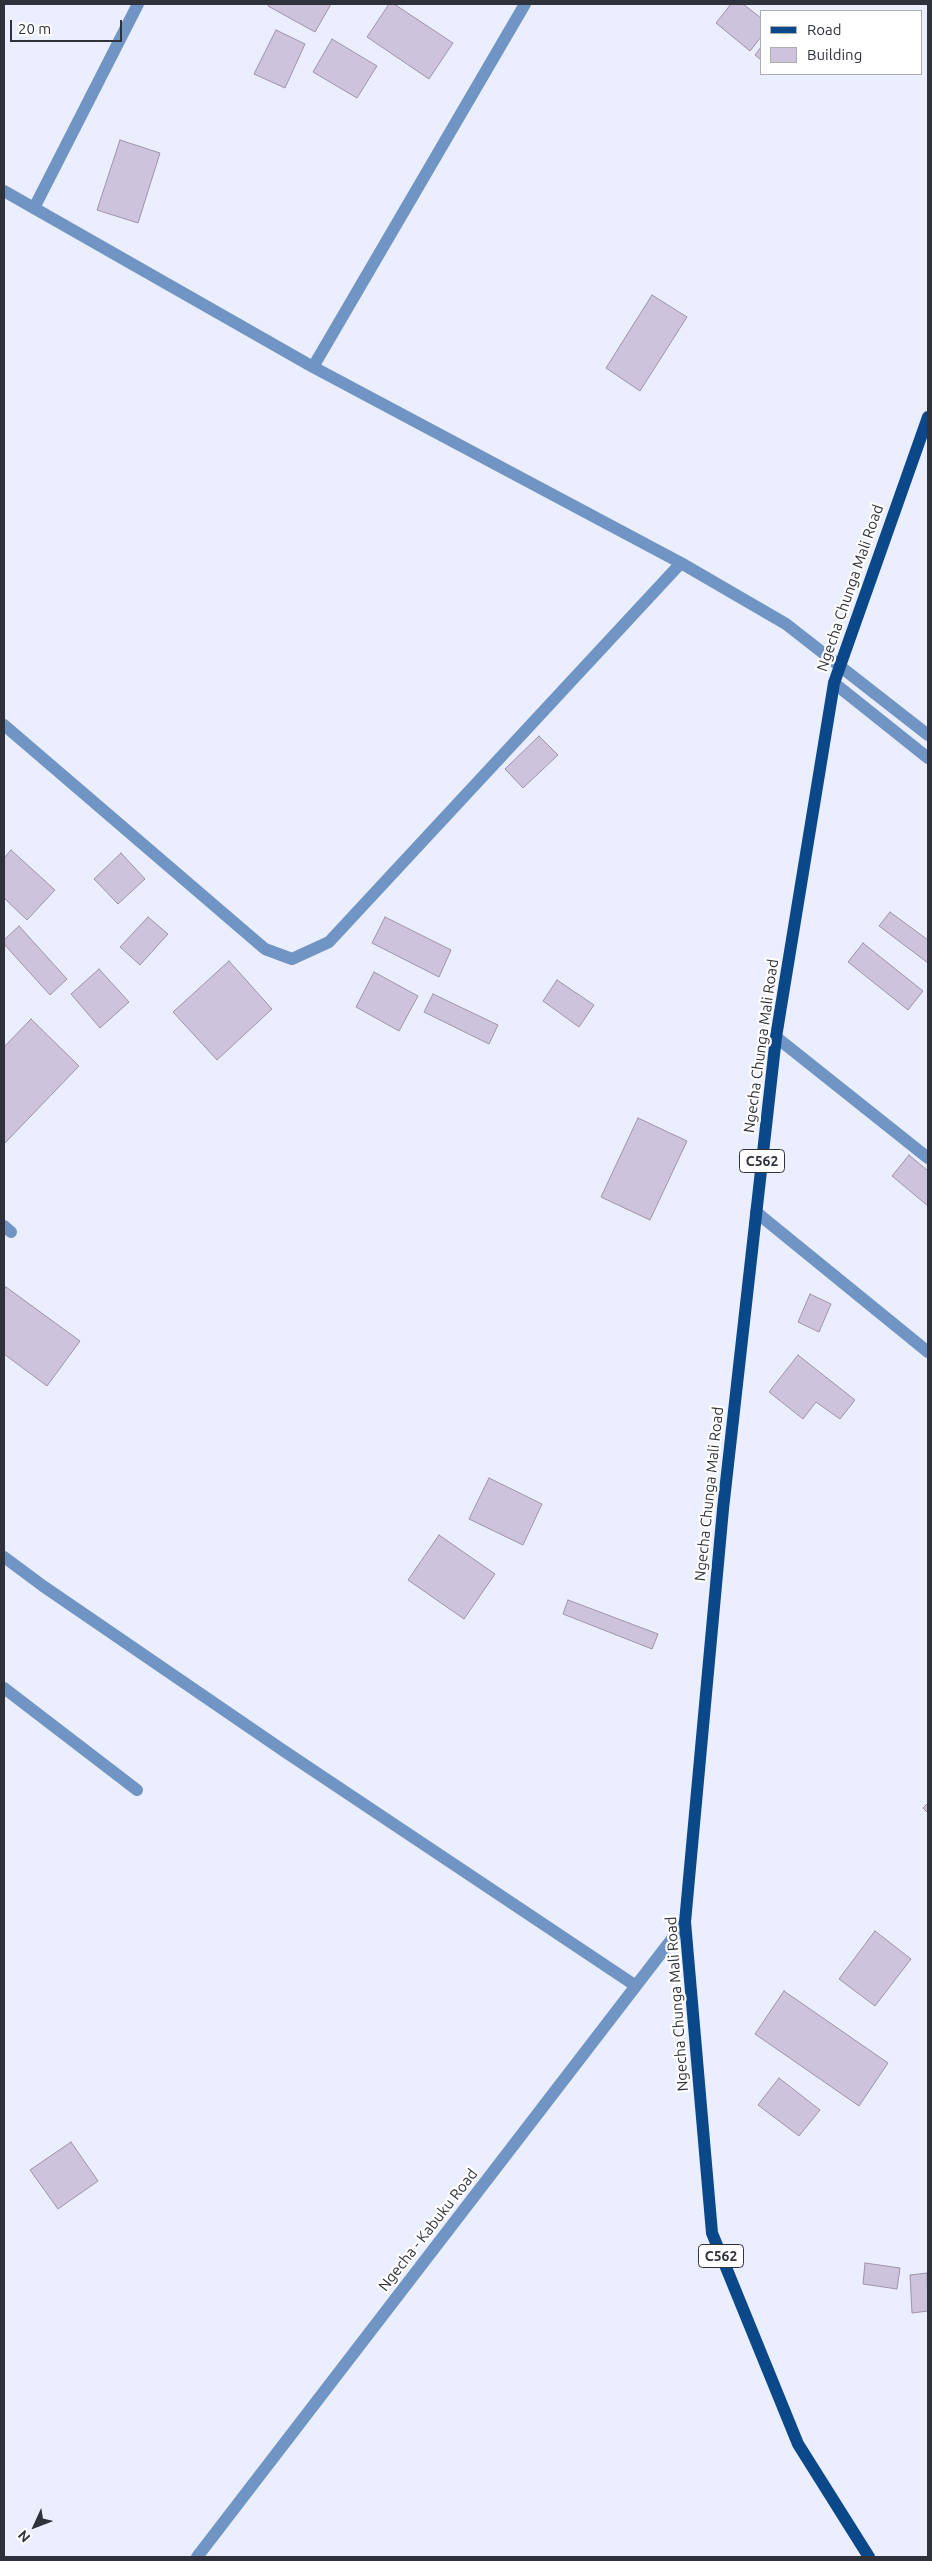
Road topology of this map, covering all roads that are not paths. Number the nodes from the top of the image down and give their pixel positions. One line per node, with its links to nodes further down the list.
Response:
1 (138, 4): 4 (street)
2 (525, 4): 5 (street)
3 (4, 191): 4 (street)
4 (34, 208): 5 (street)
5 (314, 367): 7 (street)
6 (928, 417): 8 (main road, Ngecha Chunga Mali Road / C562)
7 (682, 563): 8 (street); 10 (street)
8 (838, 665): 9 (main road, Ngecha Chunga Mali Road / C562); 11 (street)
9 (834, 683): 12 (street); 13 (main road, Ngecha Chunga Mali Road / C562)
10 (4, 725)
11 (928, 736)
12 (928, 758)
13 (776, 1036): 14 (street); 15 (main road, Ngecha Chunga Mali Road / C562)
14 (928, 1158)
15 (756, 1212): 16 (street); 20 (main road, Ngecha Chunga Mali Road / C562)
16 (928, 1352)
17 (4, 1556): 21 (street)
18 (4, 1688): 19 (street)
19 (138, 1790)
20 (686, 1922): 21 (street, Ngecha - Kabuku Road); 23 (main road, Ngecha Chunga Mali Road / C562)
21 (636, 1986): 22 (street, Ngecha - Kabuku Road)
22 (197, 2557)
23 (869, 2557)

